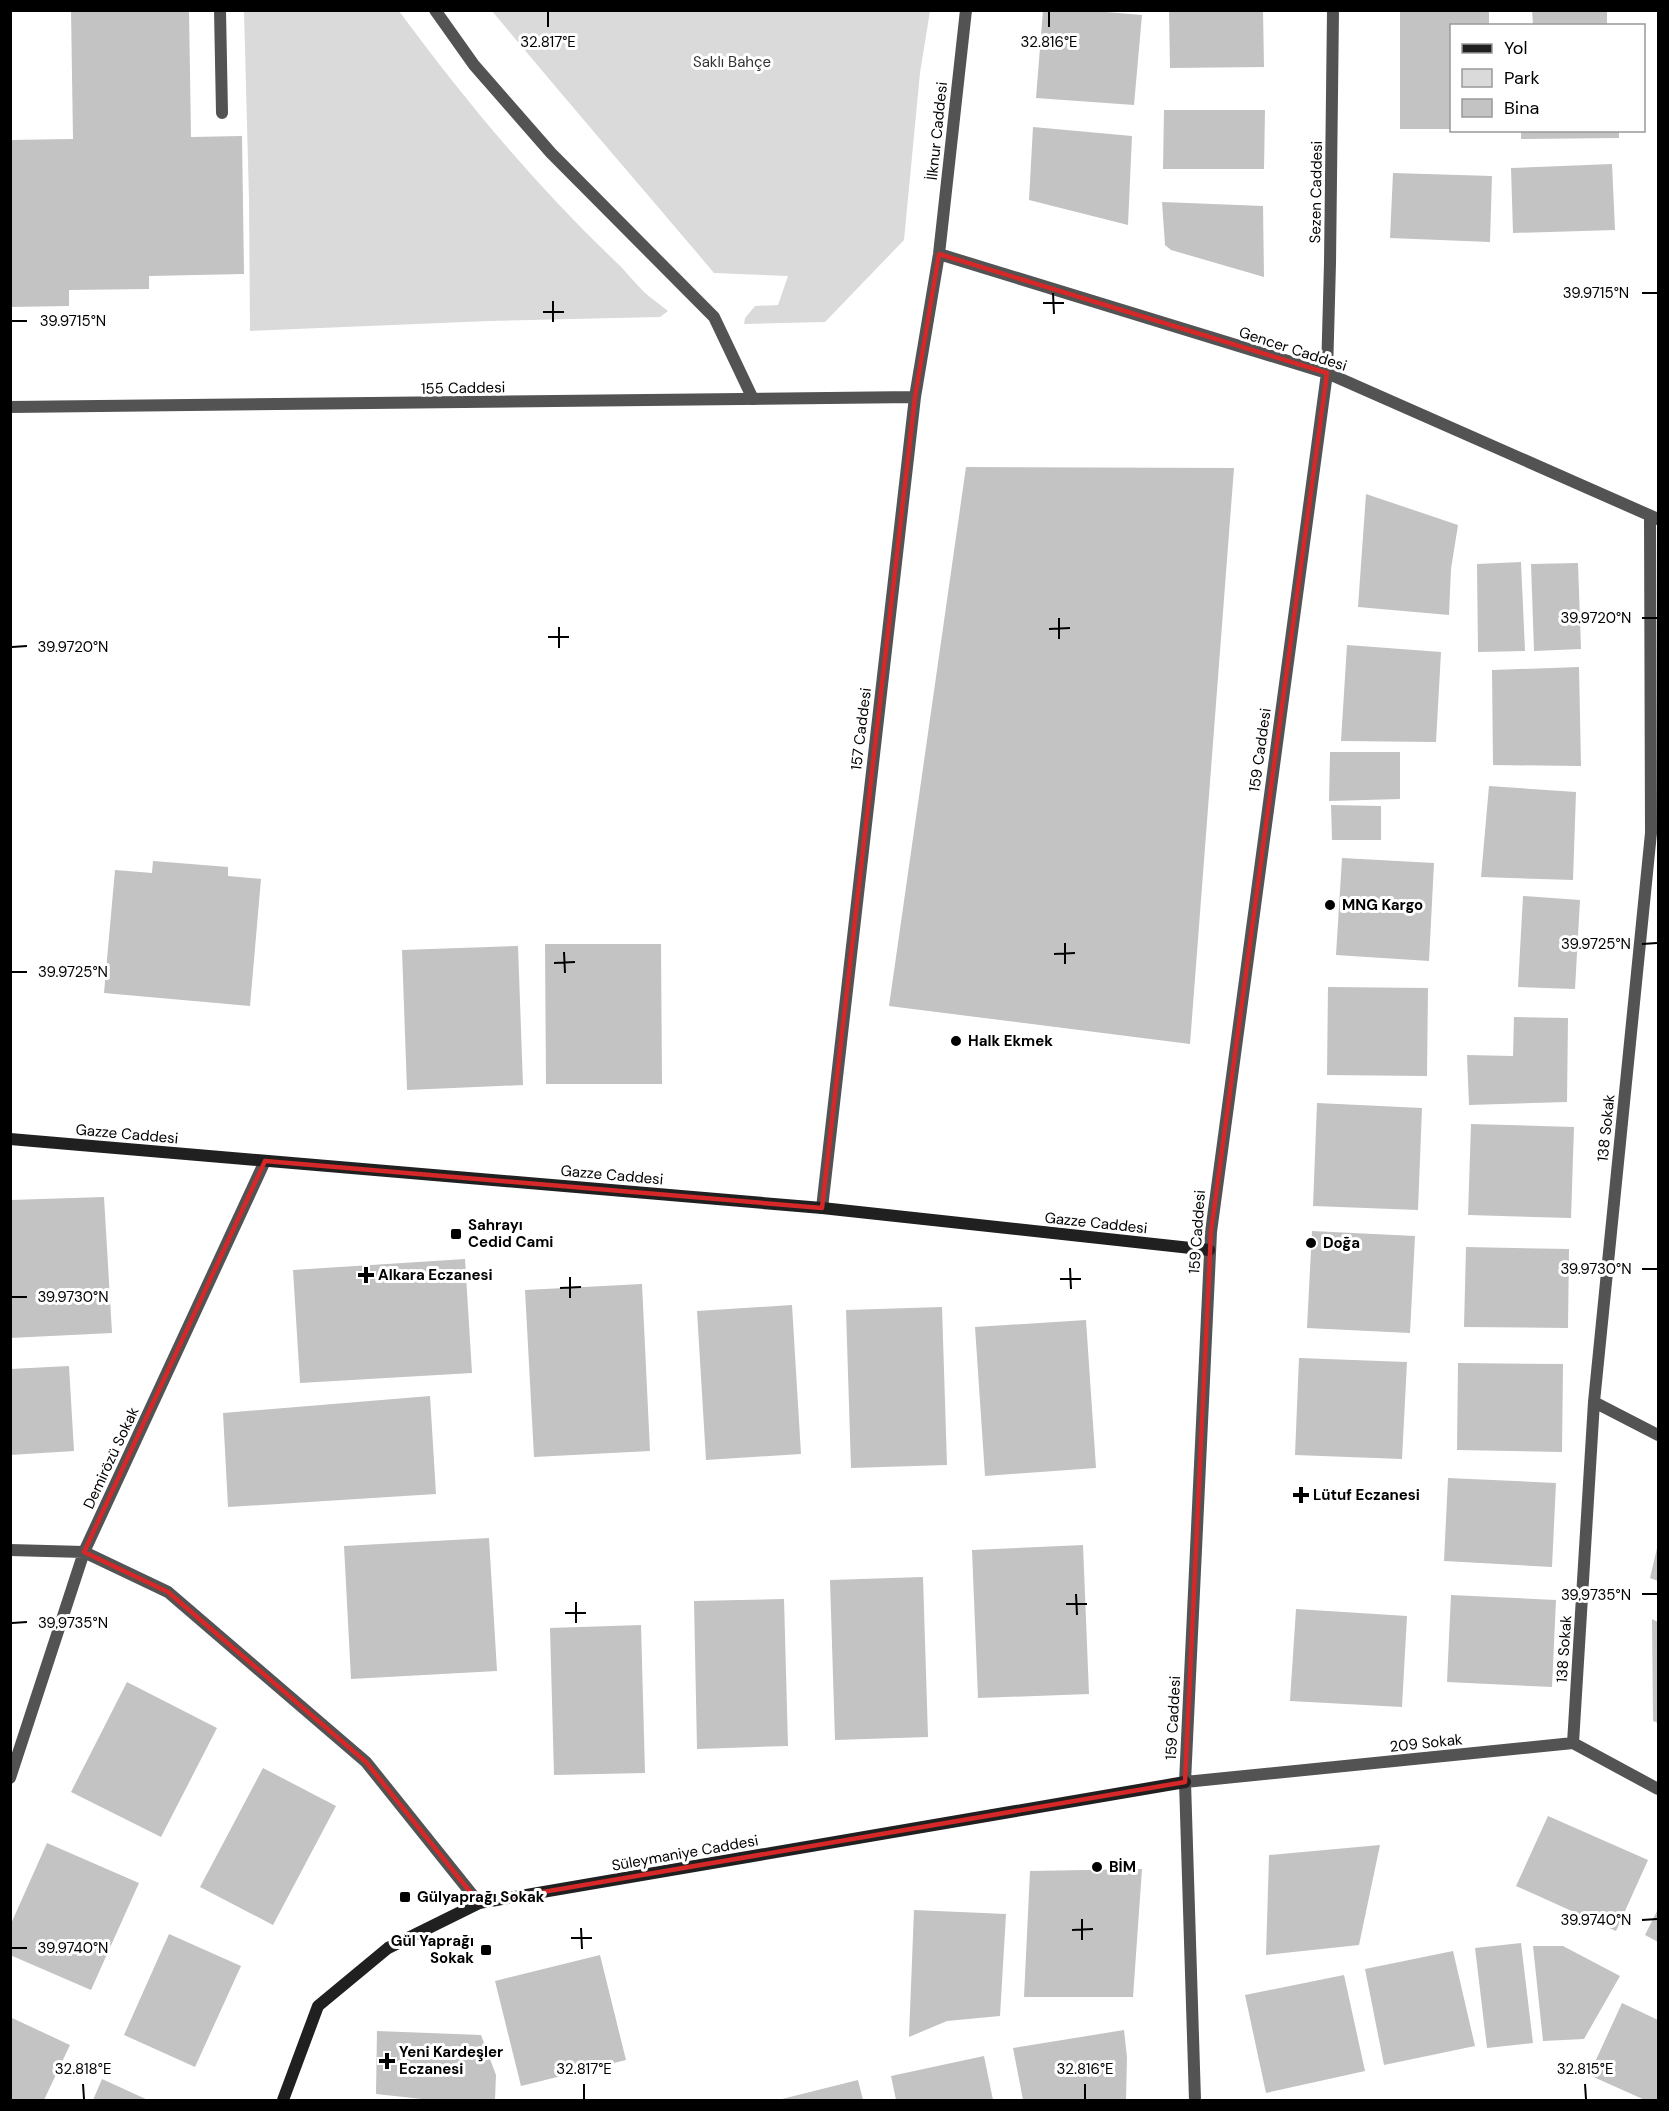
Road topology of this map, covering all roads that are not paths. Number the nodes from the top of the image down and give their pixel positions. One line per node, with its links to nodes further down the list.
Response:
1 (220, 10): 5 (street)
2 (435, 10): 9 (street)
3 (966, 10): 6 (street, İlknur Caddesi)
4 (1333, 10): 7 (street, Sezen Caddesi)
5 (222, 113)
6 (939, 254): 7 (street, Gencer Caddesi); 8 (street, 157 Caddesi)
7 (1327, 373): 11 (street, Gencer Caddesi); 17 (street, 159 Caddesi)
8 (915, 397): 9 (street, 155 Caddesi); 16 (street, 157 Caddesi)
9 (753, 399): 10 (street, 155 Caddesi)
10 (10, 407)
11 (1654, 517): 12 (street, 138 Sokak)
12 (1651, 833): 13 (street); 18 (street, 138 Sokak)
13 (1659, 847)
14 (10, 1139): 15 (main road, Gazze Caddesi)
15 (265, 1161): 16 (main road, Gazze Caddesi); 21 (street, Demirözü Sokak)
16 (822, 1208): 17 (main road, Gazze Caddesi)
17 (1209, 1250): 24 (street, 159 Caddesi)
18 (1594, 1402): 19 (street); 22 (street, 138 Sokak)
19 (1659, 1435)
20 (10, 1550): 21 (street)
21 (84, 1552): 23 (street, Demirözü Sokak); 26 (street)
22 (1573, 1743): 24 (street, 209 Sokak); 25 (street)
23 (10, 1778)
24 (1185, 1782): 26 (main road, Süleymaniye Caddesi); 28 (street, 159 Caddesi)
25 (1659, 1789)
26 (479, 1904): 27 (main road, Süleymaniye Caddesi)
27 (283, 2100)
28 (1195, 2100)

